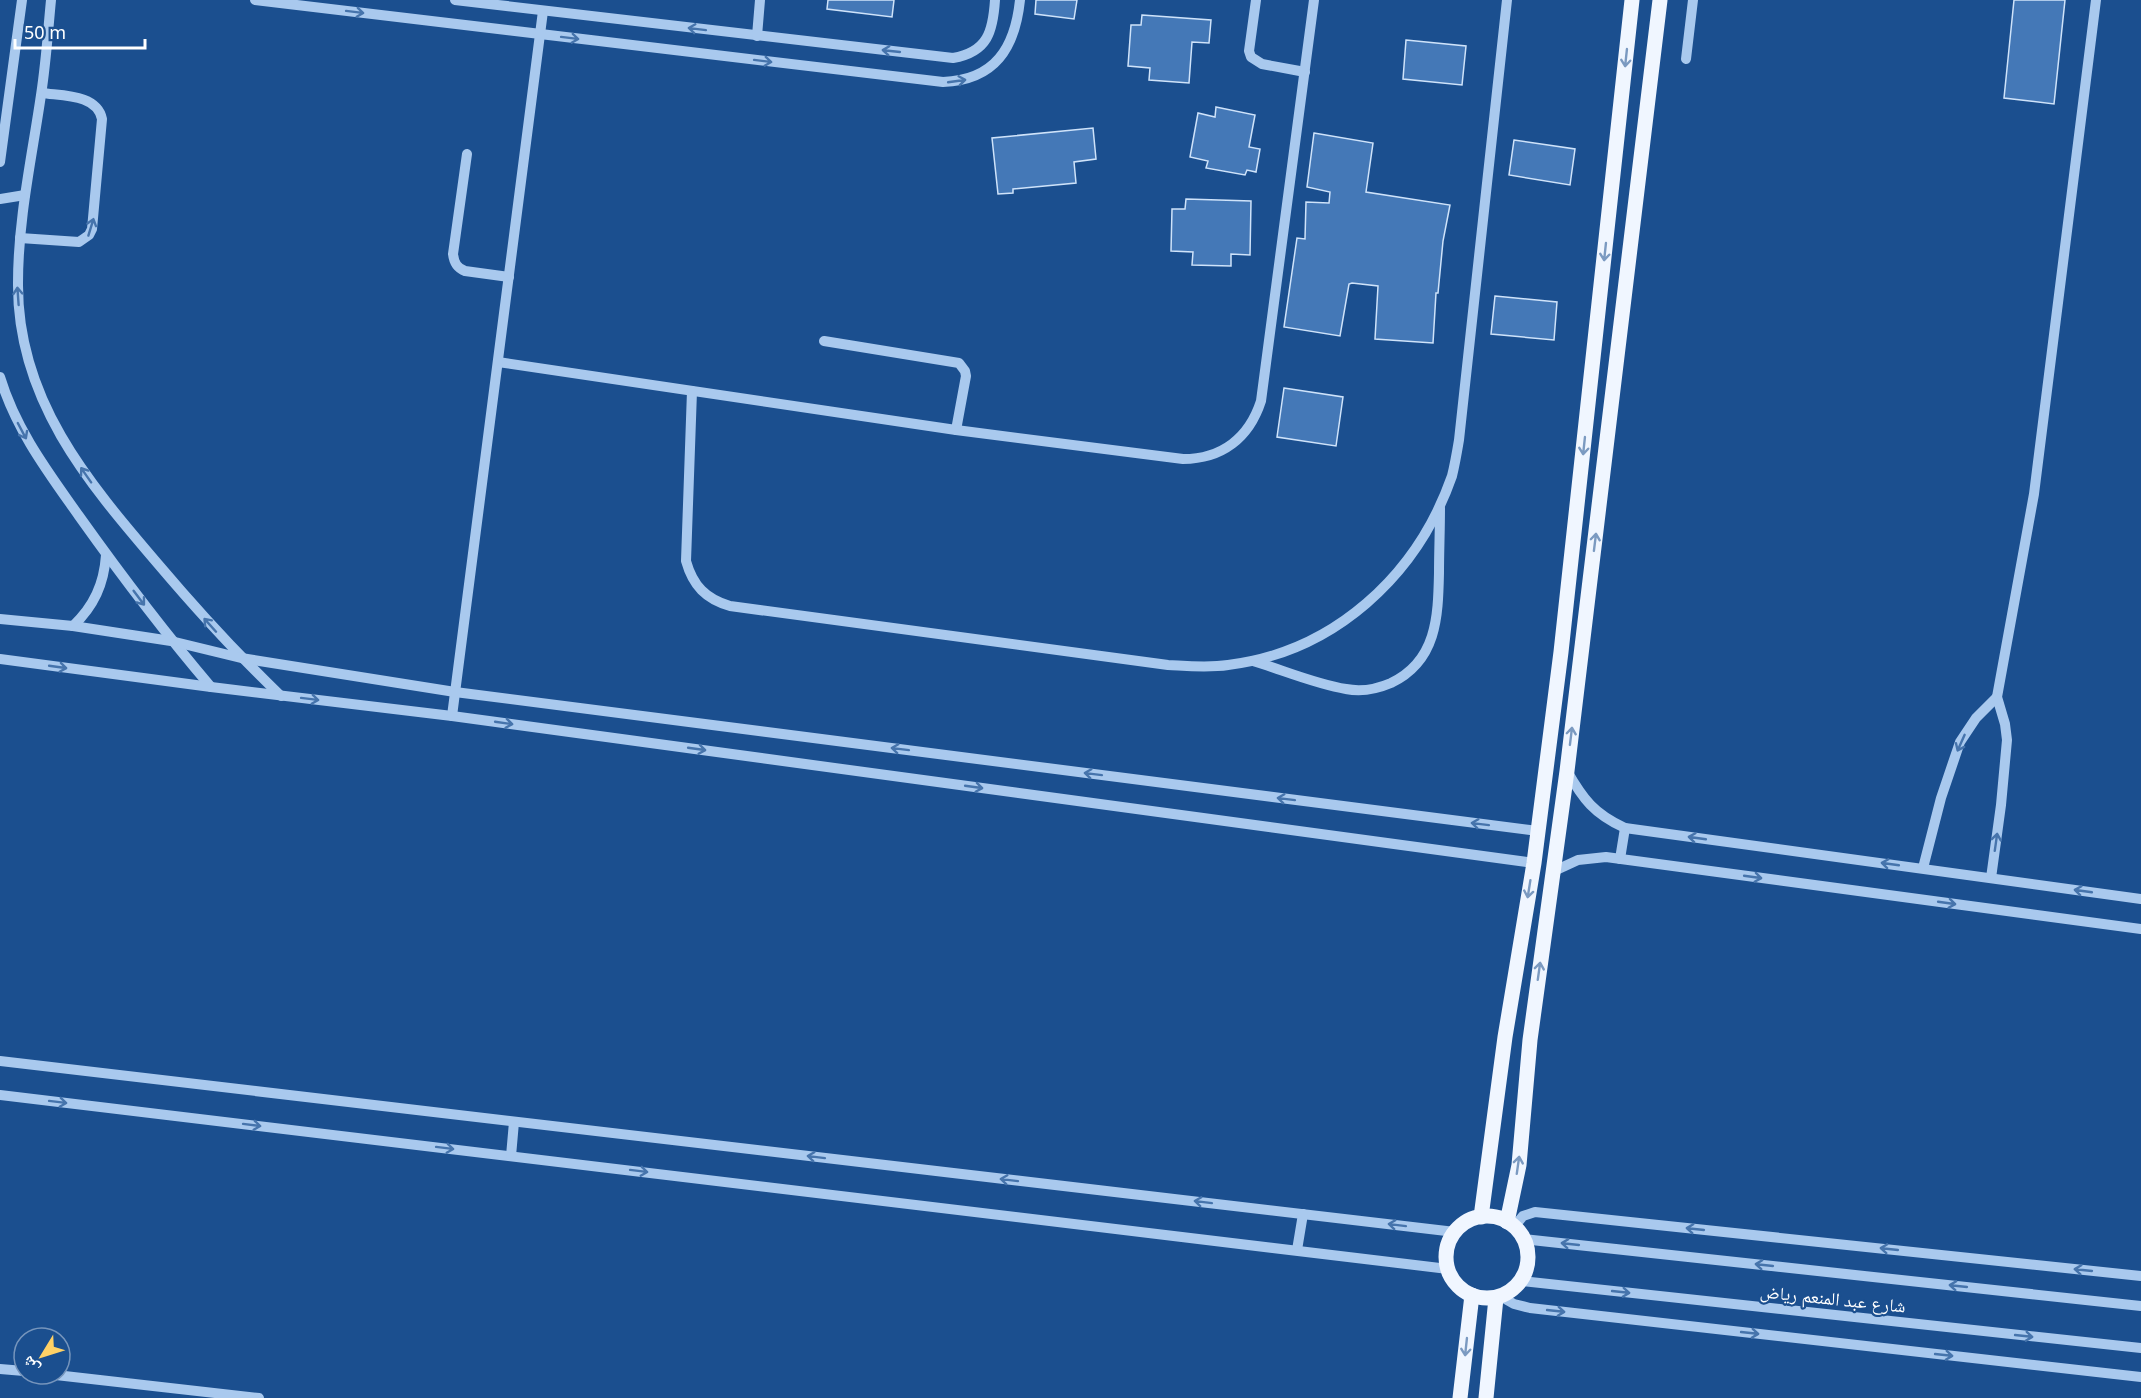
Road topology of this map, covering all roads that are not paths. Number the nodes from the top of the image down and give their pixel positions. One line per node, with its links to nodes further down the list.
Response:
1 (22, 0): 23 (street)
2 (51, 0): 21 (street)
3 (255, 0): 15 (street)
4 (455, 0): 16 (street)
5 (760, 0): 18 (street)
6 (995, 0): 18 (street, one-way to 18)
7 (1020, 0): 17 (street, one-way to 7)
8 (1256, 0): 20 (street)
9 (1314, 0): 20 (street)
10 (1507, 0): 33 (street)
11 (1632, 0): 38 (main road, one-way to 38)
12 (1660, 0): 39 (main road, one-way to 12)
13 (1693, 0): 19 (street)
14 (2096, 0): 46 (street)
15 (271, 1): 17 (street, one-way to 17)
16 (543, 11): 17 (street); 18 (street, one-way to 16)
17 (540, 35): 27 (street)
18 (757, 36)
19 (1686, 59)
20 (1305, 72): 32 (street)
21 (42, 93): 24 (street); 26 (street, one-way to 21)
22 (467, 154): 27 (street)
23 (0, 162)
24 (25, 195): 25 (street); 26 (street)
25 (0, 199)
26 (20, 238): 40 (street, one-way to 26)
27 (509, 277): 29 (street)
28 (824, 341): 32 (street)
29 (498, 362): 31 (street); 44 (street)
30 (0, 377): 34 (street, one-way to 34)
31 (692, 391): 32 (street); 42 (street)
32 (956, 430)
33 (1441, 502): 42 (street); 42 (street)
34 (106, 555): 36 (street); 37 (street, one-way to 37)
35 (0, 619): 36 (street)
36 (73, 626): 37 (street)
37 (171, 641): 40 (street); 43 (street)
38 (1562, 652): 39 (main road); 50 (main road)
39 (1581, 654): 48 (main road, one-way to 39)
40 (241, 658): 44 (street); 45 (street)
41 (0, 659): 43 (street, one-way to 43)
42 (1253, 661)
43 (211, 687): 45 (street)
44 (455, 692): 47 (street); 50 (street, one-way to 44)
45 (282, 696): 47 (street, one-way to 47)
46 (1997, 697): 53 (street, one-way to 53); 55 (street, one-way to 46)
47 (452, 716): 52 (street, one-way to 52)
48 (1567, 771): 49 (street); 54 (main road)
49 (1625, 828): 51 (street); 53 (street, one-way to 49)
50 (1538, 831): 52 (main road)
51 (1620, 859): 54 (street); 57 (street, one-way to 57)
52 (1533, 863): 58 (main road, one-way to 58)
53 (1923, 868): 55 (street)
54 (1552, 872): 59 (main road, one-way to 54)
55 (1991, 878): 56 (street, one-way to 55)
56 (2141, 899)
57 (2141, 929)
58 (1505, 1037): 59 (main road); 65 (main road)
59 (1530, 1040): 66 (main road, one-way to 59)
60 (0, 1061): 62 (street)
61 (0, 1095): 63 (street, one-way to 63)
62 (513, 1122): 63 (street); 64 (street, one-way to 62)
63 (511, 1156): 68 (street, one-way to 68)
64 (1303, 1214): 67 (street, one-way to 64); 68 (street)
65 (1481, 1217): 66 (main road); 67 (main road)
66 (1515, 1229): 70 (street, one-way to 66); 71 (main road); 74 (street, شارع عبد المنعم رياض, one-way to 66)
67 (1455, 1232): 69 (main road)
68 (1297, 1250): 69 (street)
69 (1448, 1269): 72 (main road)
70 (2141, 1276)
71 (1521, 1281): 73 (main road); 75 (street, شارع عبد المنعم رياض, one-way to 75)
72 (1472, 1295): 73 (main road); 79 (main road, one-way to 79)
73 (1498, 1297): 77 (street, one-way to 77); 80 (main road)
74 (2141, 1306)
75 (2141, 1348)
76 (72, 1377): 78 (street)
77 (2141, 1377)
78 (259, 1398)
79 (1461, 1398)
80 (1486, 1398)

